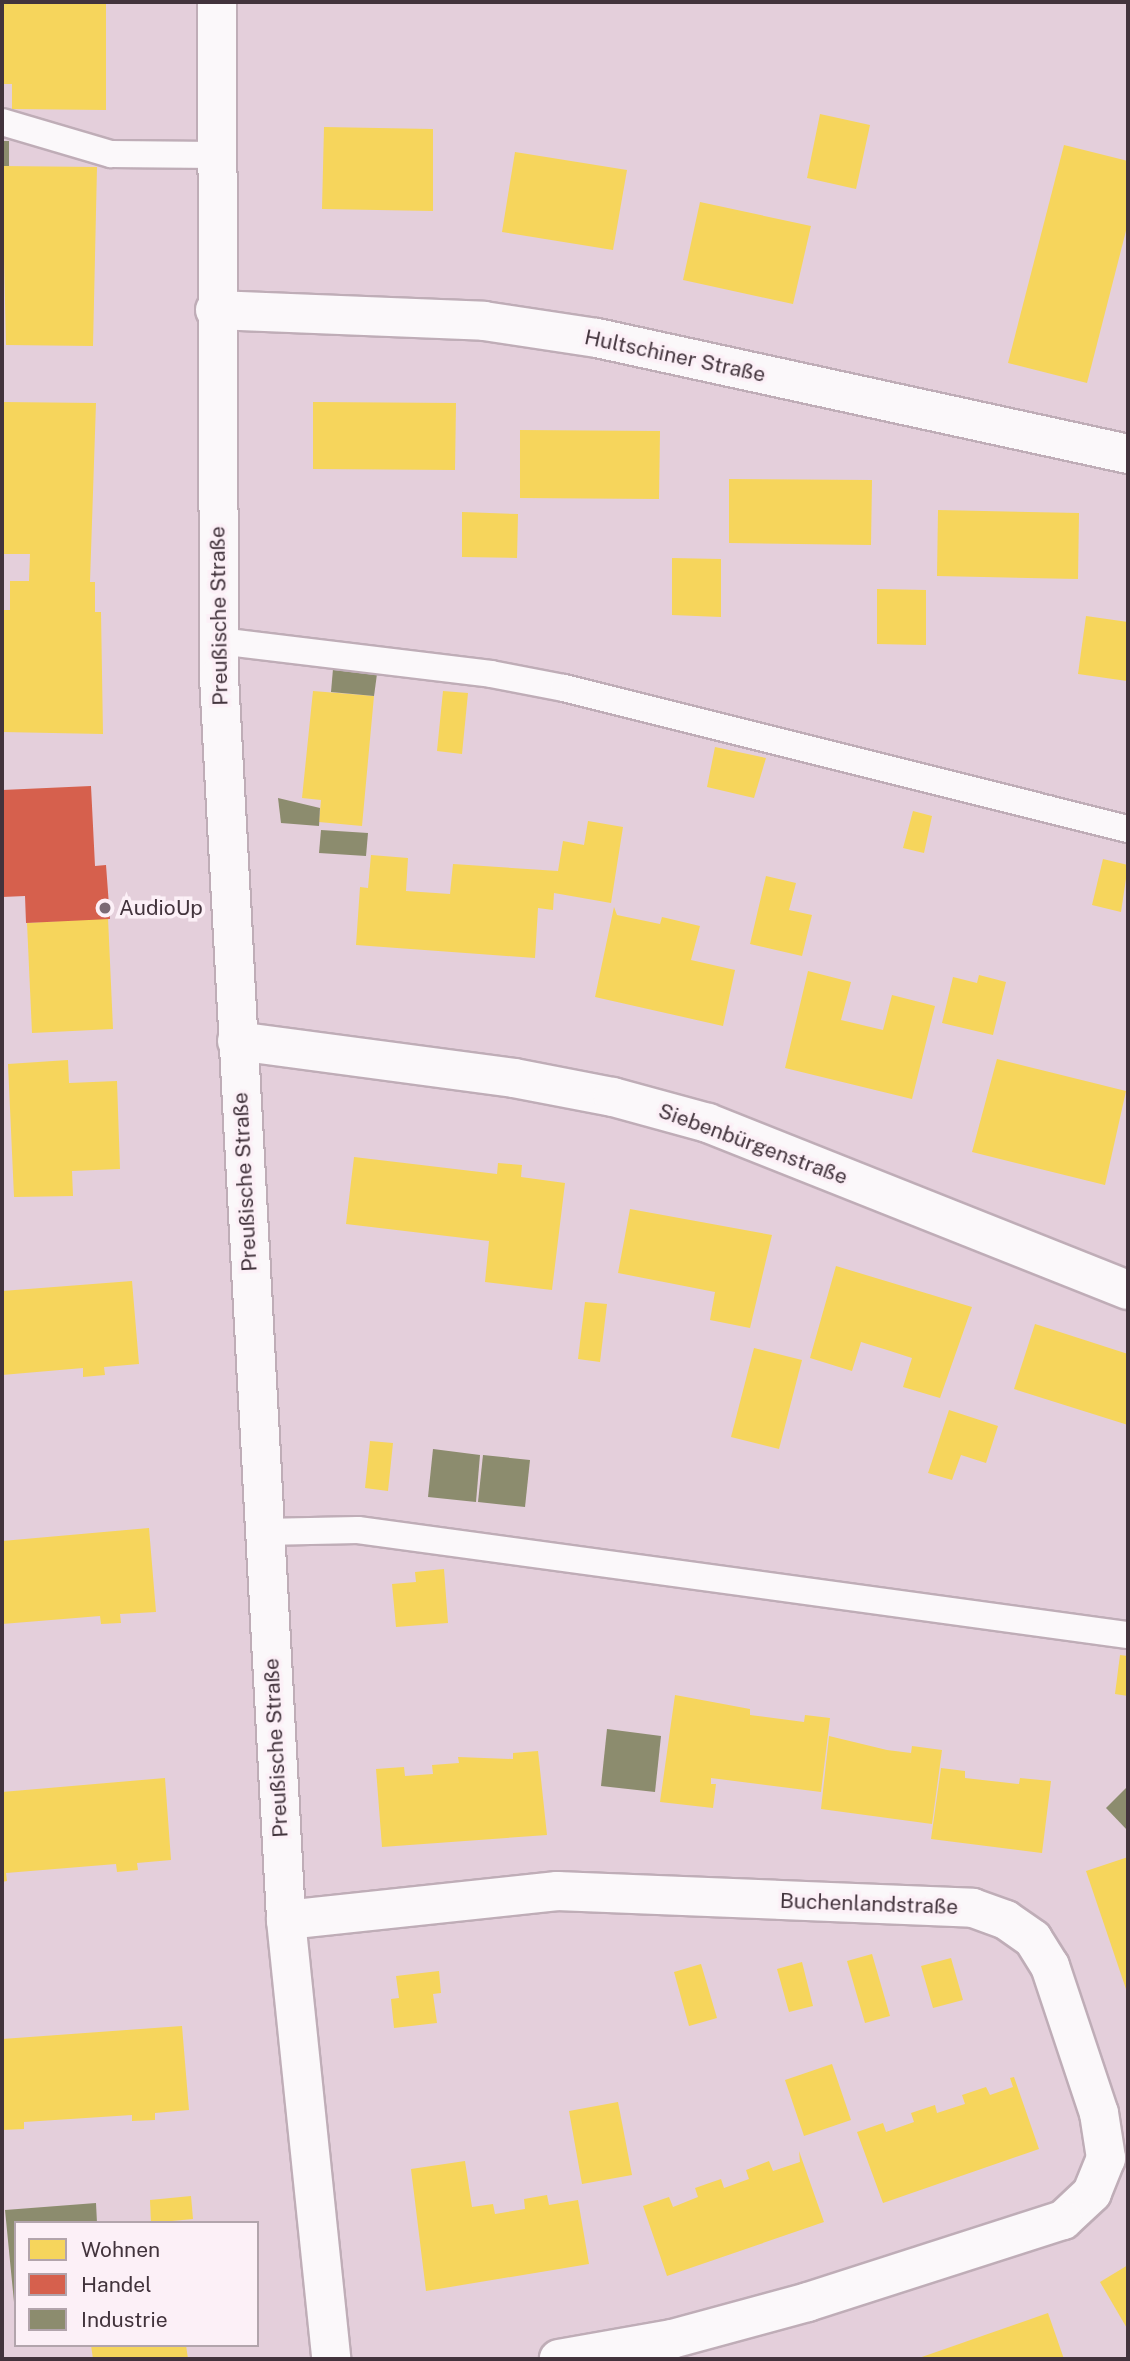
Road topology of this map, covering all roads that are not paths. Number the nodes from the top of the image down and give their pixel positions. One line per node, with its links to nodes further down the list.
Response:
1 (217, 2): 3 (street, Preußische Straße)
2 (2, 122): 3 (lane)
3 (216, 155): 4 (street, Preußische Straße)
4 (215, 310): 5 (street, Hultschiner Straße); 6 (street, Preußische Straße)
5 (1128, 454)
6 (219, 641): 7 (lane); 8 (street, Preußische Straße)
7 (1128, 829)
8 (237, 1041): 9 (street, Siebenbürgenstraße); 10 (street, Preußische Straße)
9 (1128, 1290)
10 (263, 1532): 11 (lane); 12 (street, Preußische Straße)
11 (1128, 1636)
12 (286, 1920): 13 (street, Preußische Straße); 14 (street, Buchenlandstraße)
13 (331, 2359)
14 (559, 2359)

